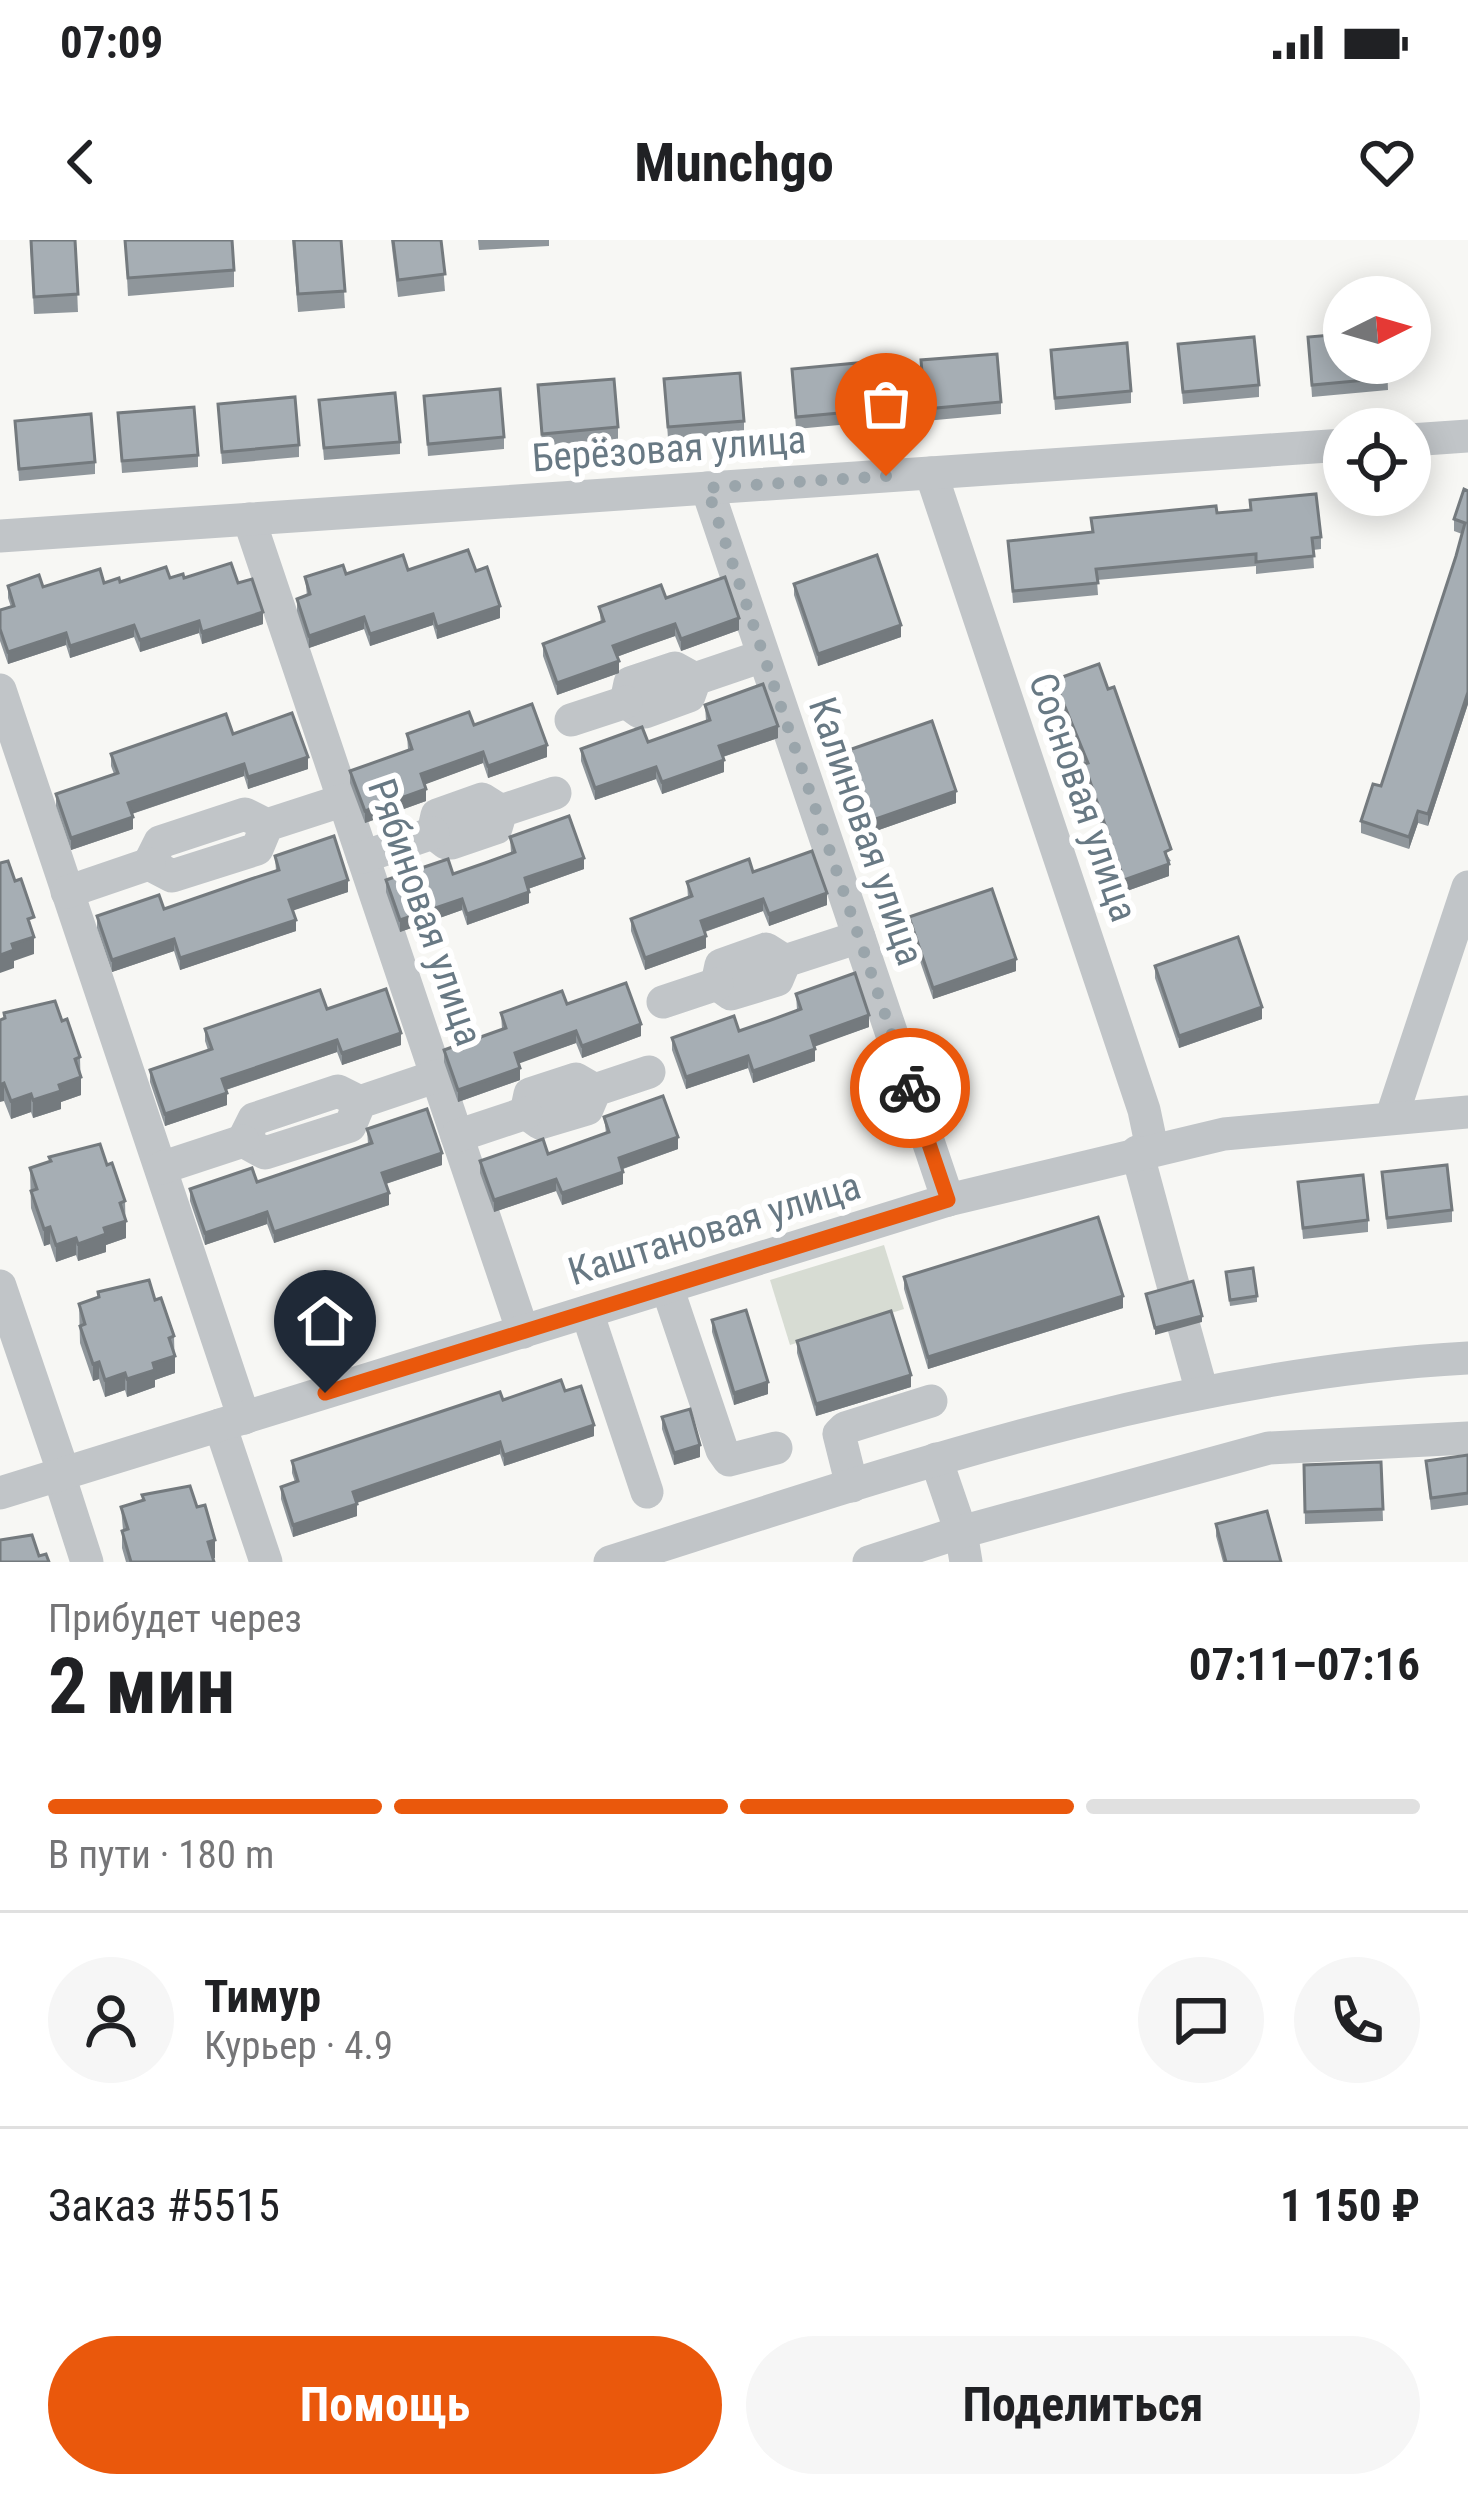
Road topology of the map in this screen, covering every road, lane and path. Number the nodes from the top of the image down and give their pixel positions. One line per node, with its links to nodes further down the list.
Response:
1 (1468, 436): 2 (street)
2 (1431, 439)
3 (1323, 446): 4 (street, Берёзовая улица)
4 (932, 473): 5 (street, Берёзовая улица); 23 (street, Сосновая улица)
5 (707, 488): 6 (street, Берёзовая улица); 8 (street, Калиновая улица)
6 (249, 519): 7 (street, Берёзовая улица); 12 (street, Рябиновая улица)
7 (0, 536)
8 (764, 656): 10 (street); 16 (street, Калиновая улица)
9 (0, 690): 15 (street)
10 (572, 720)
11 (555, 793): 13 (street)
12 (344, 800): 13 (street, Рябиновая улица); 15 (street)
13 (363, 856): 19 (street, Рябиновая улица)
14 (1468, 887): 21 (street)
15 (68, 892): 24 (street)
16 (859, 937): 17 (street); 25 (street, Калиновая улица)
17 (664, 1002)
18 (649, 1072): 22 (street)
19 (437, 1076): 22 (street, Рябиновая улица); 24 (street)
20 (1468, 1112): 21 (street, Каштановая улица)
21 (1392, 1116): 23 (street, Каштановая улица)
22 (458, 1136): 31 (street, Рябиновая улица)
23 (1145, 1150): 25 (street, Каштановая улица); 28 (street, Сосновая улица)
24 (161, 1168): 35 (street)
25 (948, 1200): 27 (street, Каштановая улица)
26 (0, 1286): 39 (street)
27 (667, 1287): 29 (street, Каштановая улица); 37 (street)
28 (1175, 1292)
29 (586, 1312): 31 (street, Каштановая улица); 41 (street)
30 (1184, 1327): 33 (street)
31 (523, 1332): 35 (street, Каштановая улица)
32 (1468, 1358): 33 (street)
33 (1202, 1392): 38 (street)
34 (931, 1401): 40 (street)
35 (232, 1422): 39 (street, Каштановая улица); 45 (street)
36 (1468, 1438): 43 (street)
37 (776, 1448)
38 (936, 1459): 40 (street); 43 (street)
39 (61, 1474): 42 (street, Каштановая улица); 44 (street)
40 (852, 1486): 46 (street)
41 (647, 1492)
42 (0, 1493)
43 (964, 1547): 47 (street)
44 (87, 1562)
45 (266, 1562)
46 (610, 1562)
47 (868, 1562)

